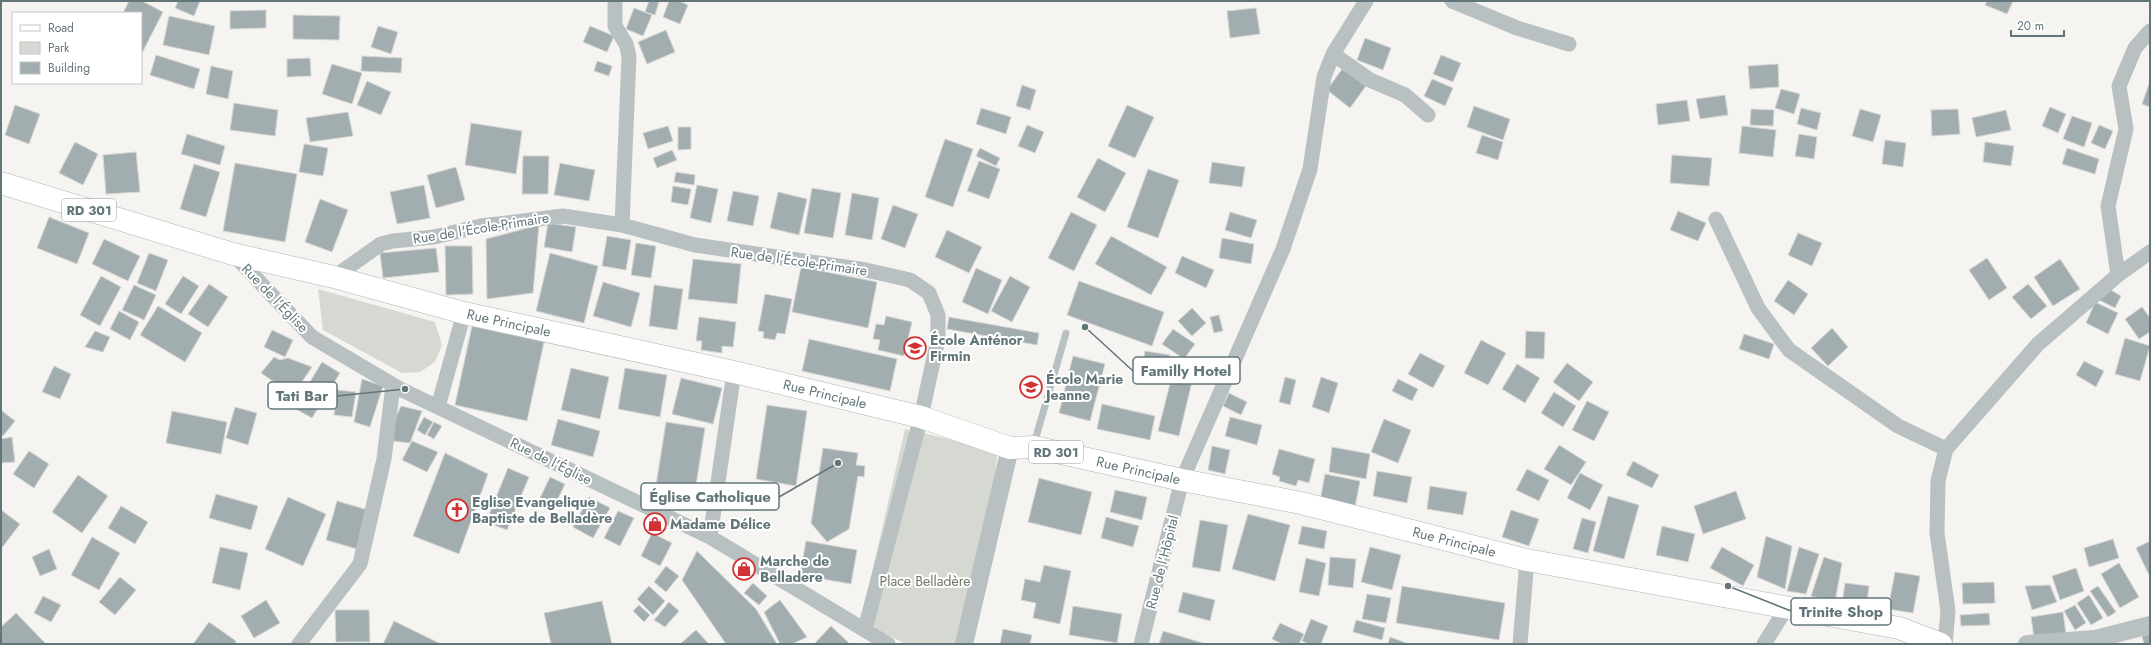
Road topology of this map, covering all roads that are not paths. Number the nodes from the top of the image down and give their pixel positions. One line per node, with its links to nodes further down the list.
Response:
1 (615, 1): 10 (street)
2 (1366, 1): 6 (street, Rue de l'Hôpital)
3 (1452, 1): 5 (street)
4 (2150, 31): 13 (street)
5 (1569, 44)
6 (1333, 54): 7 (street); 24 (street, Rue de l'Hôpital)
7 (1428, 115)
8 (1, 183): 12 (main road, Rue Principale / RD 301)
9 (1716, 218): 23 (street)
10 (622, 225): 14 (street, Rue de l'École-Primaire); 20 (street, Rue de l'École-Primaire)
11 (2150, 252): 13 (street)
12 (233, 254): 14 (main road, Rue Principale / RD 301); 18 (street, Rue de l'Église)
13 (2118, 275): 23 (street)
14 (334, 277): 15 (main road, Rue Principale / RD 301)
15 (464, 313): 17 (main road, Rue Principale / RD 301); 19 (street)
16 (1066, 333): 21 (lane)
17 (734, 372): 20 (main road, Rue Principale / RD 301); 25 (street)
18 (393, 385): 19 (street, Rue de l'Église); 30 (street)
19 (438, 407): 25 (street, Rue de l'Église)
20 (921, 417): 22 (main road, Rue Principale / RD 301); 29 (street, Rue de l'École-Primaire)
21 (1034, 446): 22 (main road, Rue Principale / RD 301); 24 (main road, Rue Principale / RD 301)
22 (1010, 448): 32 (street)
23 (1946, 449): 37 (street)
24 (1182, 480): 26 (main road, Rue Principale / RD 301); 33 (street, Rue de l'Hôpital)
25 (710, 537): 29 (street, Rue de l'Église)
26 (1527, 560): 27 (main road, Rue Principale / RD 301); 34 (street)
27 (1787, 607): 35 (street); 36 (main road, Rue Principale / RD 301)
28 (2150, 625): 38 (street)
29 (865, 630): 31 (street, Rue de l'Église)
30 (299, 644)
31 (888, 644)
32 (964, 644)
33 (1141, 644)
34 (1520, 644)
35 (1764, 644)
36 (1941, 644)
37 (1945, 644)
38 (2027, 644)

